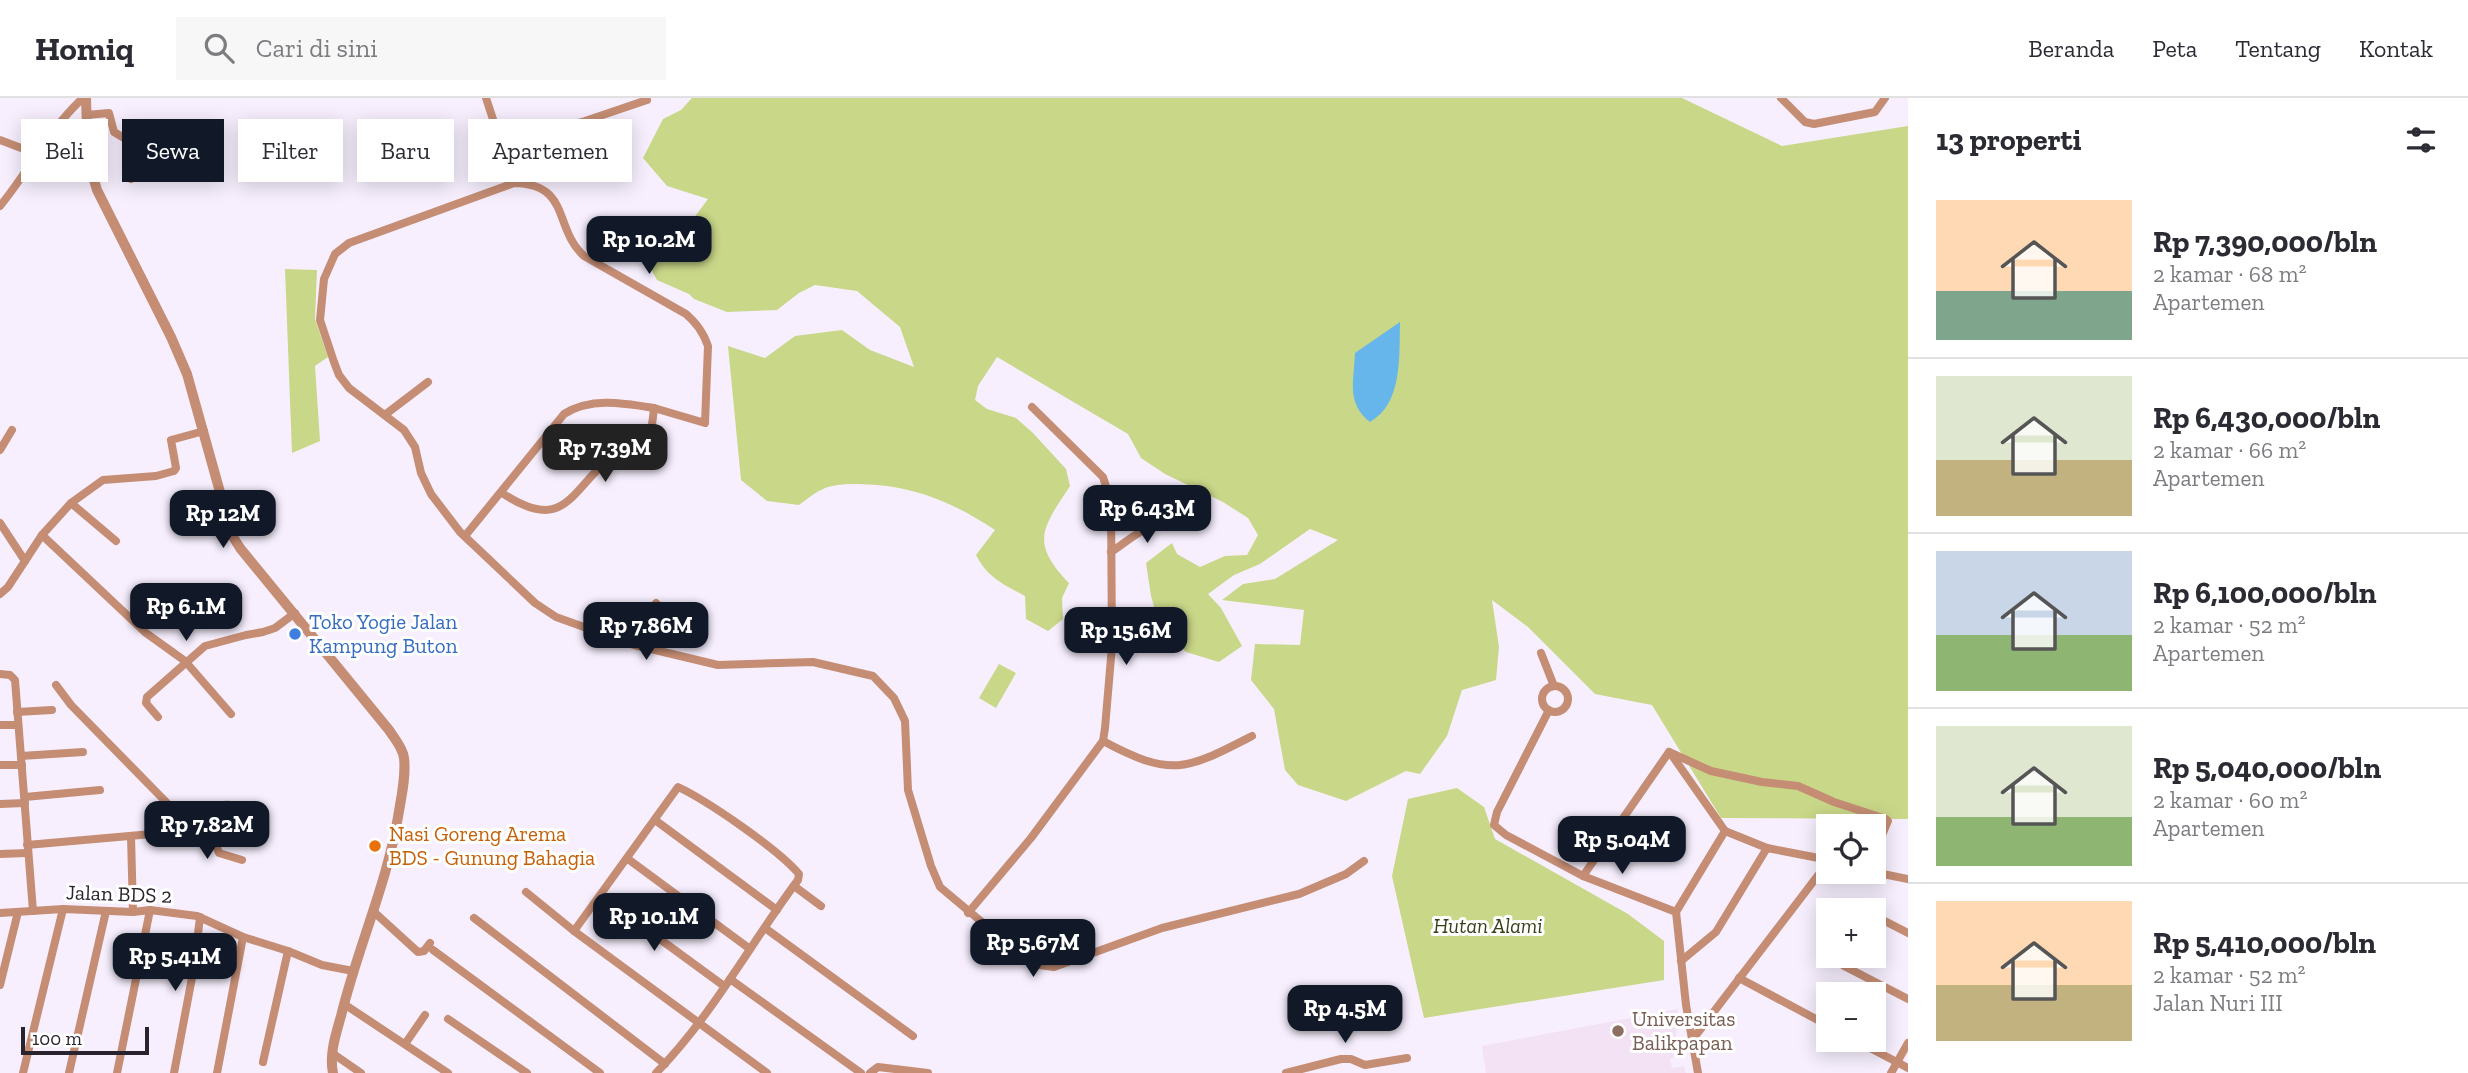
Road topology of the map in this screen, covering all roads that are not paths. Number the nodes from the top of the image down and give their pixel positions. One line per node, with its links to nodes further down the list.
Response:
1 (84, 98): 6 (street); 7 (street)
2 (486, 98): 8 (street)
3 (1781, 98): 4 (street)
4 (1885, 98)
5 (647, 100): 9 (street)
6 (86, 115): 10 (street); 21 (street)
7 (62, 119)
8 (492, 119)
9 (591, 119)
10 (122, 137)
11 (0, 140): 12 (street)
12 (21, 148)
13 (21, 179): 15 (street)
14 (514, 183): 18 (street); 19 (street)
15 (0, 206)
16 (428, 382): 19 (street)
17 (1032, 407): 30 (street)
18 (654, 408): 23 (street); 23 (street)
19 (386, 414): 28 (street)
20 (12, 430): 22 (street)
21 (204, 431): 24 (street); 34 (street)
22 (0, 450)
23 (502, 493): 28 (street)
24 (71, 503): 27 (street); 29 (street)
25 (0, 523): 31 (street)
26 (1181, 525): 30 (street)
27 (42, 535): 31 (street); 37 (street)
28 (465, 536): 35 (street)
29 (116, 541)
30 (1111, 552): 49 (street)
31 (25, 561): 32 (street)
32 (0, 594)
33 (656, 603): 35 (street)
34 (295, 613): 37 (street); 86 (street)
35 (648, 648): 87 (street)
36 (1541, 653): 40 (street)
37 (186, 662): 44 (street); 45 (street)
38 (0, 674): 43 (street)
39 (56, 685): 61 (street)
40 (1554, 686): 42 (street); 42 (street)
41 (52, 710): 43 (street)
42 (1549, 710): 72 (street)
43 (17, 712): 46 (street)
44 (230, 714)
45 (158, 717)
46 (18, 724): 47 (street); 52 (street)
47 (0, 725)
48 (1252, 736): 49 (street)
49 (1103, 741): 87 (street)
50 (83, 752): 52 (street)
51 (1669, 752): 58 (street); 62 (street); 72 (street)
52 (21, 761): 53 (street); 55 (street)
53 (0, 765)
54 (100, 790): 55 (street)
55 (25, 800): 56 (street); 65 (street)
56 (0, 804)
57 (244, 810): 60 (street)
58 (1870, 814)
59 (654, 820): 68 (street); 75 (street); 81 (street)
60 (207, 822): 61 (street); 69 (street)
61 (177, 828): 63 (street)
62 (1725, 831): 64 (street); 88 (street)
63 (131, 836): 65 (street); 85 (street)
64 (1767, 848): 67 (street); 99 (street)
65 (27, 849): 66 (street); 82 (street)
66 (0, 853)
67 (1816, 858)
68 (628, 859): 77 (street); 97 (street)
69 (242, 860)
70 (1364, 861): 87 (street)
71 (1886, 875): 74 (street)
72 (1583, 876): 88 (street)
73 (1816, 878): 102 (street)
74 (1908, 879)
75 (794, 886): 78 (street); 81 (street)
76 (526, 892): 94 (street)
77 (601, 896): 94 (street); 105 (street)
78 (821, 906)
79 (64, 909): 82 (street, Jalan BDS 2); 83 (street, Jalan BDS 2); 125 (street)
80 (150, 910): 85 (street, Jalan BDS 2); 90 (street, Jalan BDS 2); 127 (street)
81 (776, 910): 93 (street)
82 (33, 911): 84 (street, Jalan BDS 2)
83 (106, 911): 85 (street, Jalan BDS 2); 126 (street)
84 (18, 912): 89 (street, Jalan BDS 2); 104 (street)
85 (133, 912)
86 (374, 912): 101 (street); 124 (street)
87 (968, 912)
88 (1676, 912): 99 (street)
89 (0, 913)
90 (200, 917): 96 (street, Jalan BDS 2); 128 (street)
91 (474, 918): 121 (street)
92 (1886, 922): 95 (street)
93 (765, 928): 97 (street); 112 (street)
94 (575, 931): 111 (street)
95 (1908, 933)
96 (243, 937): 98 (street, Jalan BDS 2); 129 (street)
97 (750, 949): 103 (street)
98 (288, 951): 101 (street, Jalan BDS 2); 119 (street)
99 (1681, 961): 113 (street)
100 (1848, 968): 106 (street)
101 (352, 971): 107 (street)
102 (1739, 978): 110 (street); 113 (street)
103 (730, 979): 105 (street); 136 (street)
104 (0, 985)
105 (724, 986): 111 (street)
106 (1908, 999)
107 (344, 1004): 115 (street); 117 (street)
108 (425, 1015): 115 (street)
109 (448, 1019): 133 (street)
110 (1816, 1019)
111 (700, 1024): 121 (street); 135 (street)
112 (913, 1036)
113 (1693, 1039): 140 (street)
114 (1908, 1043): 120 (street)
115 (405, 1044): 132 (street)
116 (1877, 1052): 120 (street)
117 (332, 1053): 130 (street); 131 (street)
118 (1406, 1058): 123 (street)
119 (263, 1062)
120 (1896, 1062): 122 (street); 141 (street)
121 (665, 1064): 134 (street)
122 (1908, 1068)
123 (1366, 1069): 139 (street)
124 (597, 1072)
125 (23, 1073)
126 (69, 1073)
127 (117, 1073)
128 (174, 1073)
129 (217, 1073)
130 (333, 1073)
131 (361, 1073)
132 (448, 1073)
133 (527, 1073)
134 (656, 1073)
135 (767, 1073)
136 (861, 1073)
137 (870, 1073): 138 (street)
138 (928, 1073)
139 (1288, 1073)
140 (1698, 1073)
141 (1891, 1073)

